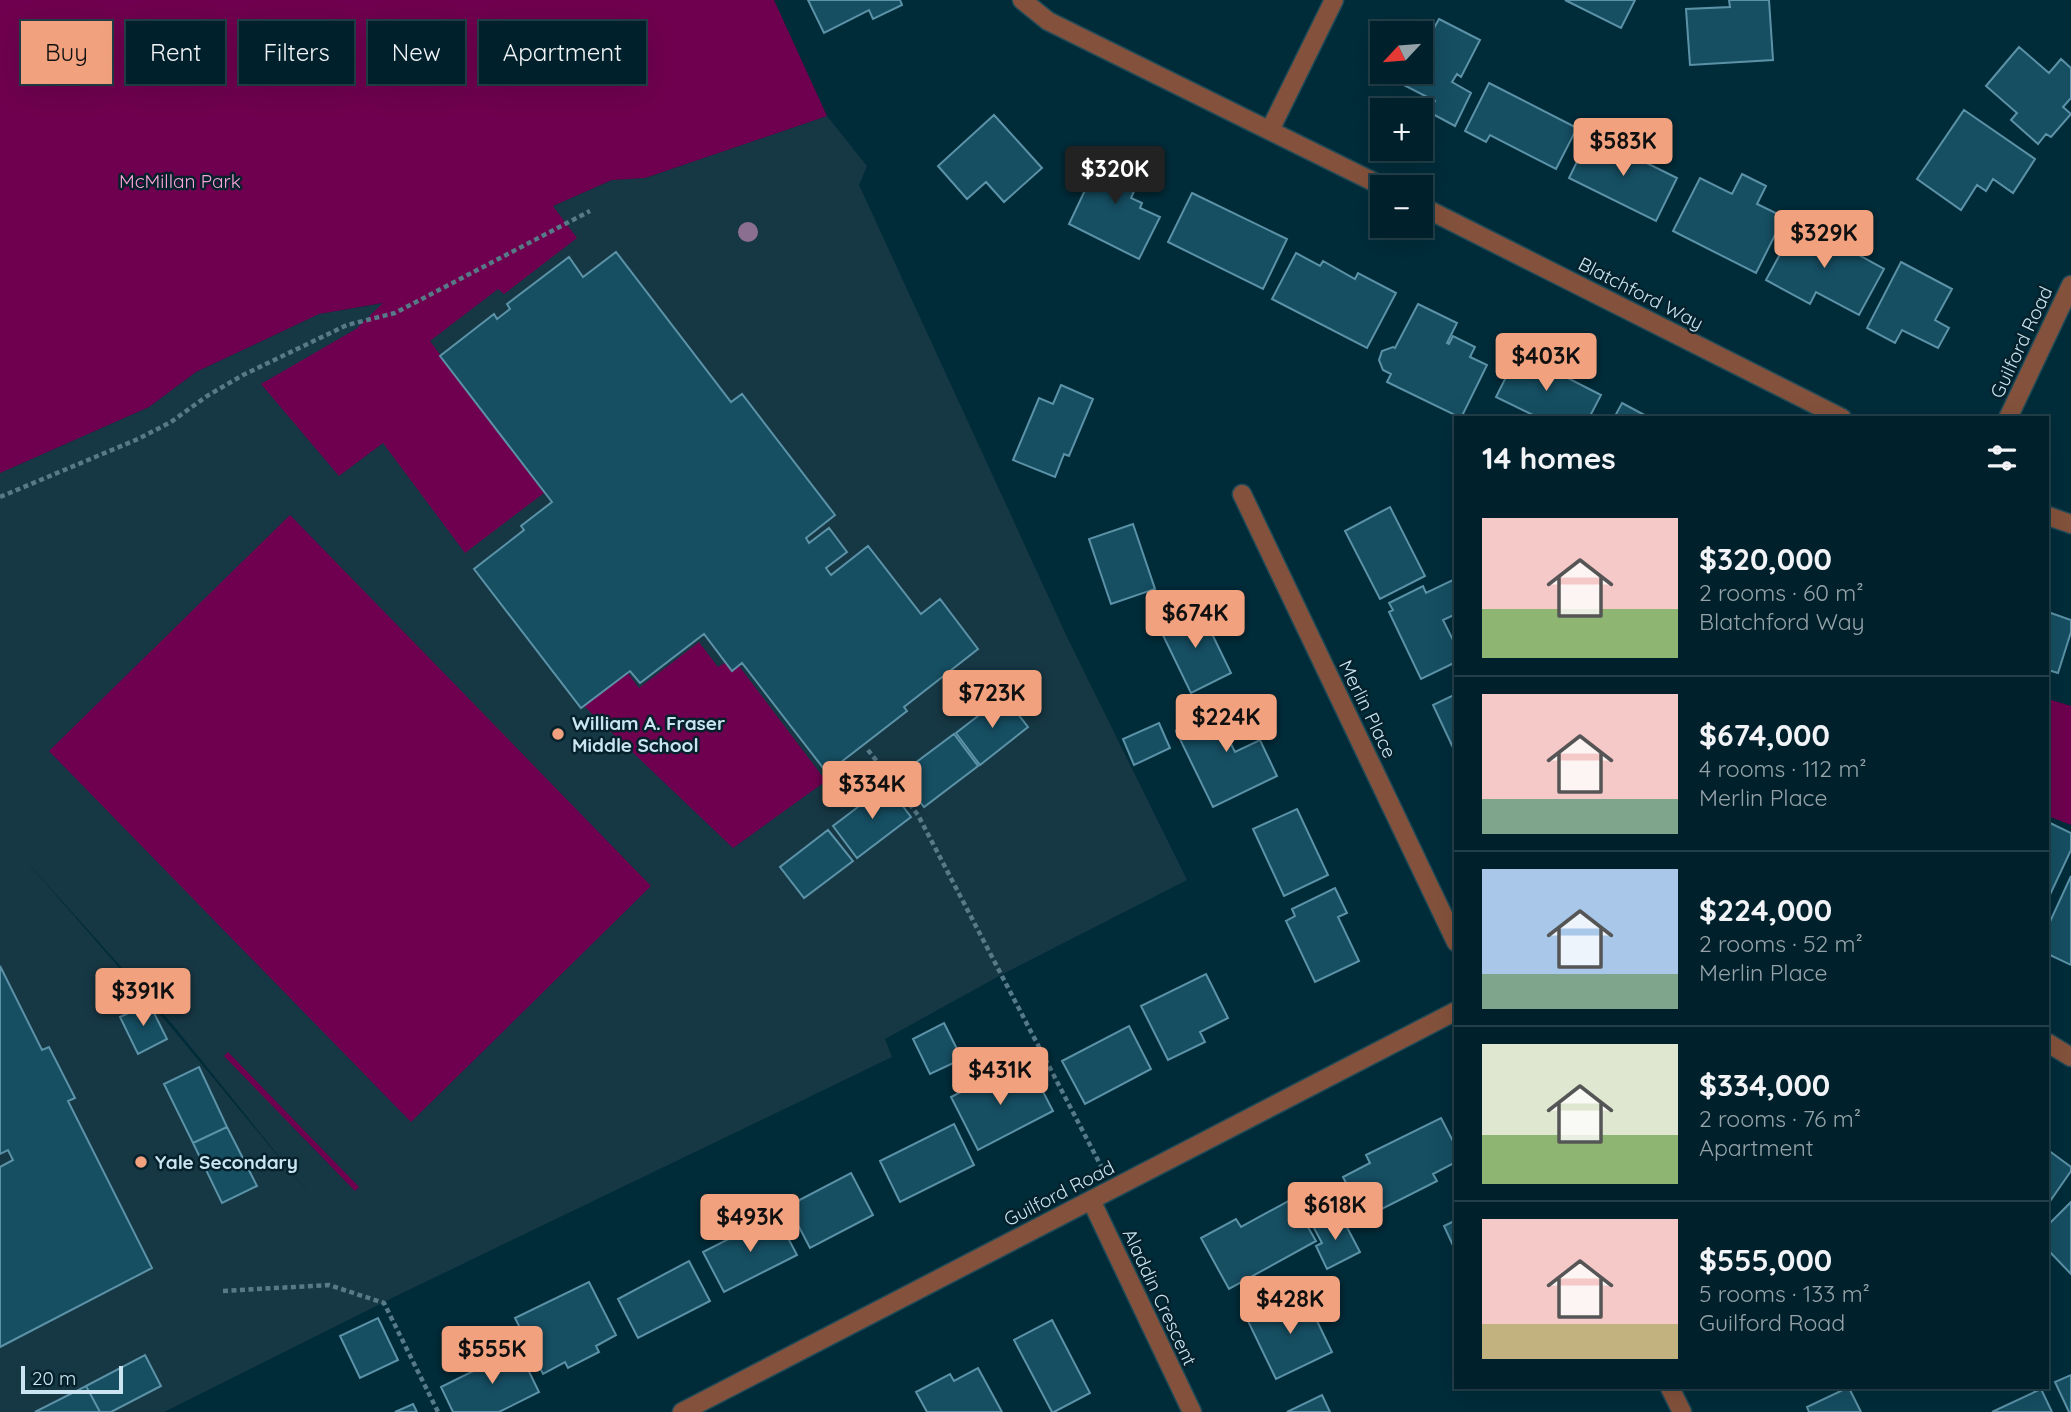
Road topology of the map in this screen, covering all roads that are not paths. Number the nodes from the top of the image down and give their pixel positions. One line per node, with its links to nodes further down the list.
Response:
1 (1022, 0): 3 (street)
2 (1334, 0): 3 (street)
3 (1270, 130): 4 (street)
4 (1370, 180)
5 (1433, 212): 7 (street, Blatchford Way)
6 (2071, 285): 8 (street, Guilford Road)
7 (1838, 416)
8 (2009, 416)
9 (1242, 494): 12 (street, Merlin Place)
10 (2049, 516): 11 (street)
11 (2071, 524)
12 (1454, 938)
13 (1454, 1012): 16 (street, Guilford Road)
14 (2049, 1044): 15 (street)
15 (2071, 1057)
16 (1091, 1199): 18 (street, Guilford Road); 19 (street, Aladdin Crescent)
17 (1670, 1389): 20 (street)
18 (682, 1412)
19 (1192, 1412)
20 (1682, 1412)

